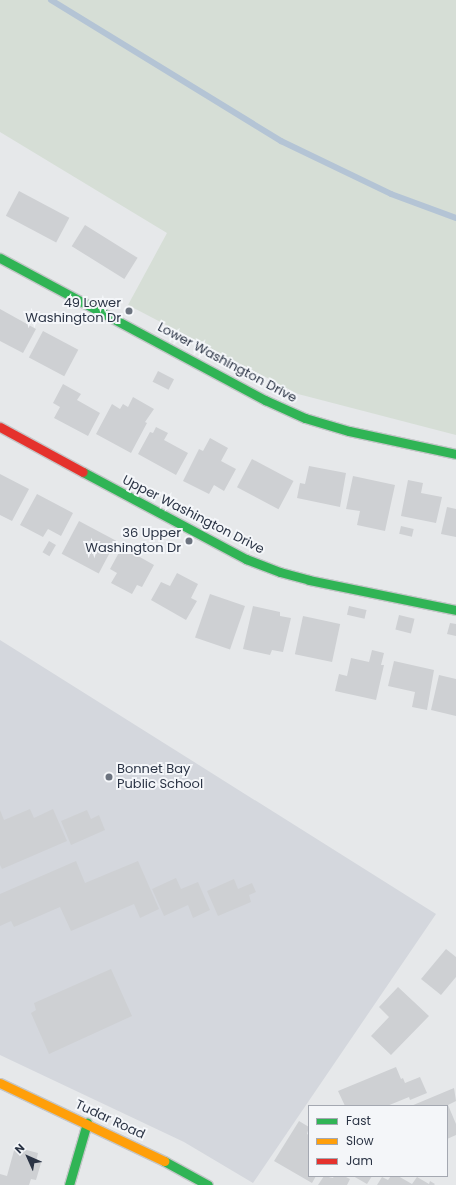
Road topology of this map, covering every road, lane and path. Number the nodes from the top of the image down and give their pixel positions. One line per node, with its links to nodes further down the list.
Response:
1 (0, 258): 3 (street, Lower Washington Drive)
2 (0, 427): 4 (street, Upper Washington Drive)
3 (456, 454)
4 (456, 610)
5 (0, 1083): 6 (street, Tudar Road)
6 (87, 1123): 7 (street); 8 (street, Tudar Road)
7 (69, 1185)
8 (208, 1185)

